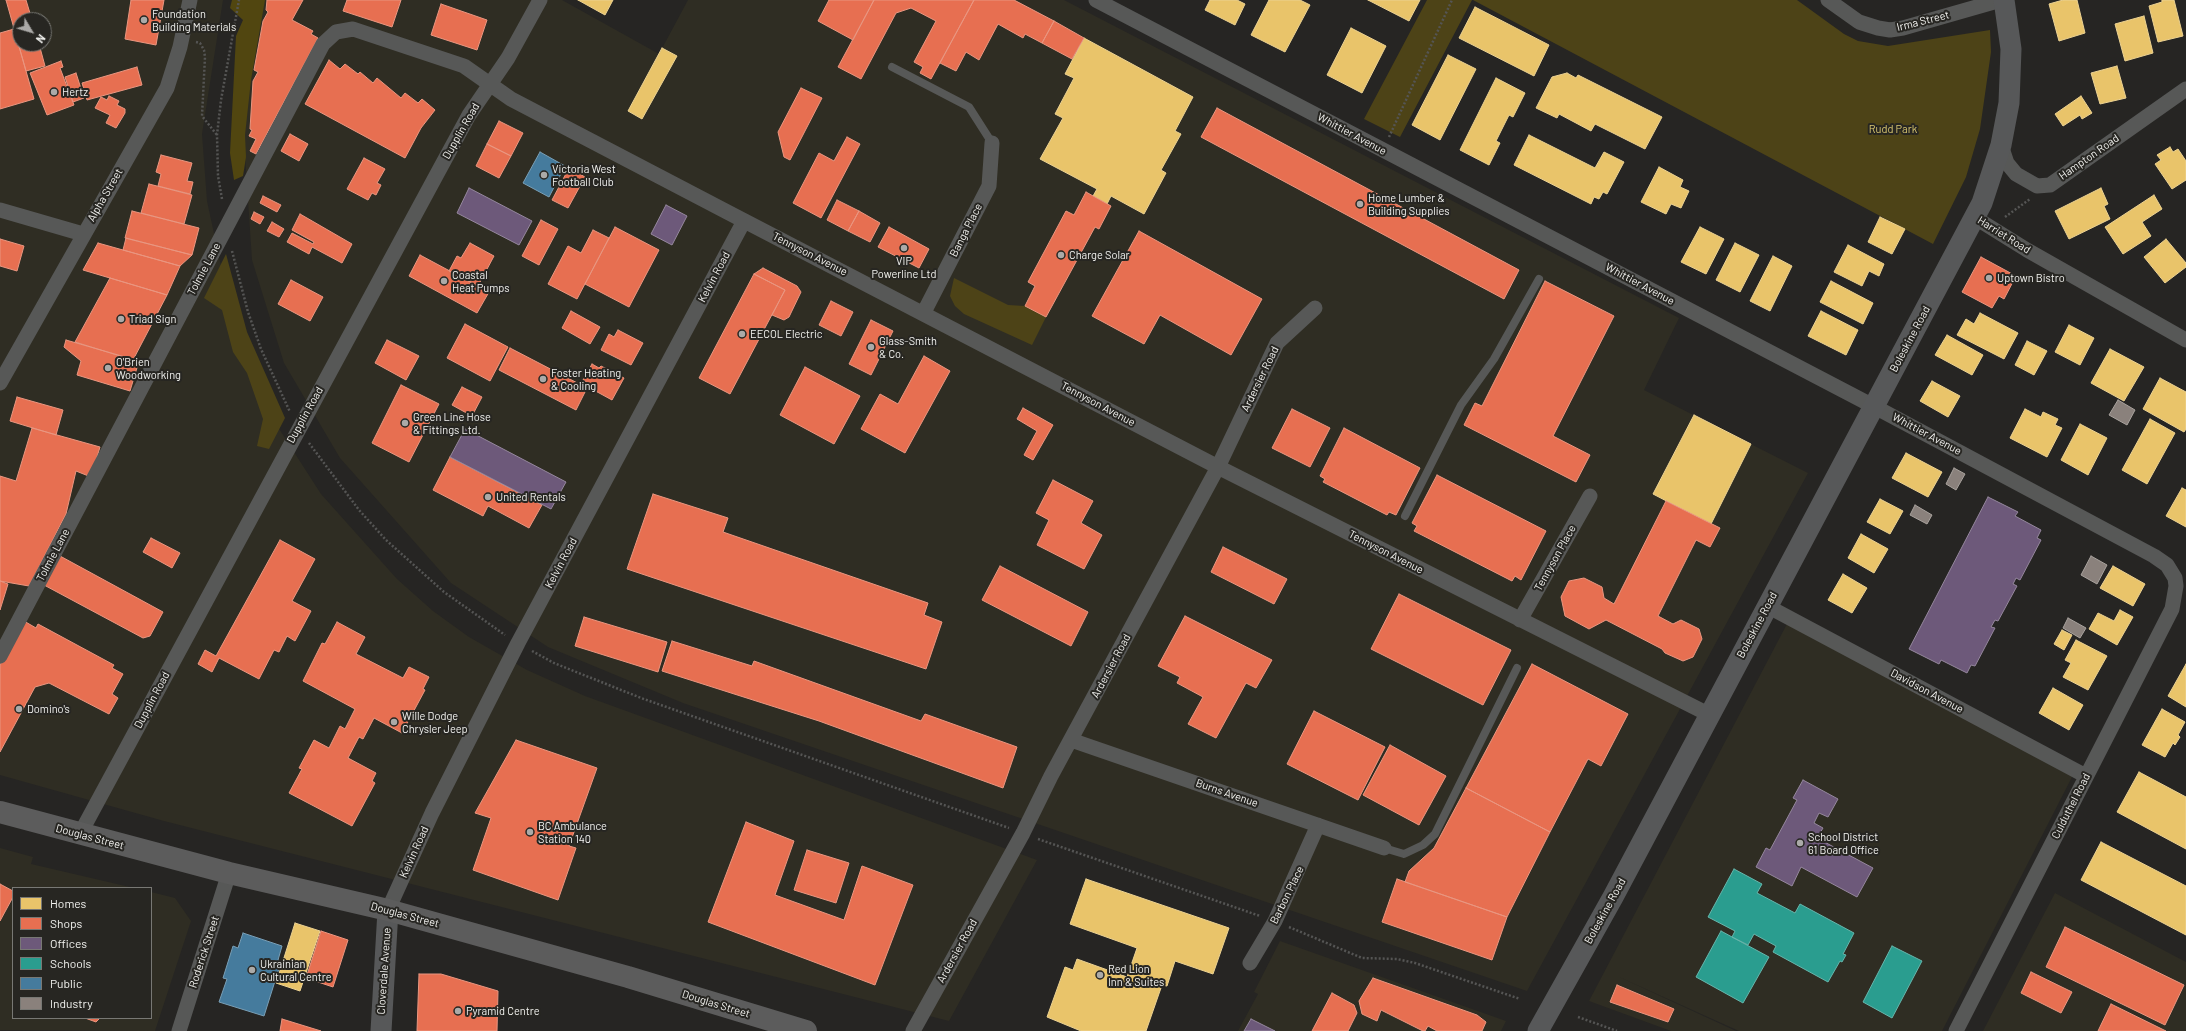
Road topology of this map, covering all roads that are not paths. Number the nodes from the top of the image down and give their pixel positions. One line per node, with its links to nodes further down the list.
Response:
1 (190, 0): 14 (street, Alpha Street)
2 (540, 0): 7 (street, Dupplin Road)
3 (1096, 0): 20 (street, Whittier Avenue)
4 (1828, 0): 5 (street, Irma Street)
5 (2002, 0): 10 (main road, Harriet Road)
6 (892, 66): 9 (lane)
7 (490, 85): 13 (street, Tennyson Avenue); 27 (street, Tolmie Lane); 34 (street, Dupplin Road)
8 (2186, 89): 10 (street, Hampton Road)
9 (992, 143): 17 (street, Banga Place)
10 (2001, 145): 12 (main road, Harriet Road)
11 (0, 210): 14 (street)
12 (1974, 217): 18 (street, Harriet Road); 20 (main road, Boleskine Road)
13 (744, 221): 17 (street, Tennyson Avenue); 37 (street, Kelvin Road)
14 (83, 234): 19 (street, Alpha Street)
15 (1539, 279): 23 (lane)
16 (1315, 308): 21 (street, Ardersier Road)
17 (924, 312): 21 (street, Tennyson Avenue)
18 (2186, 340)
19 (0, 383)
20 (1875, 407): 24 (street, Whittier Avenue); 25 (main road, Boleskine Road)
21 (1218, 467): 26 (street, Tennyson Avenue); 30 (street, Ardersier Road)
22 (1590, 496): 26 (street, Tennyson Place)
23 (1406, 516)
24 (2175, 578): 31 (street, Culduthel Road)
25 (1767, 606): 29 (main road, Boleskine Road); 31 (street, Davidson Avenue)
26 (1520, 620): 29 (street, Tennyson Avenue)
27 (0, 656)
28 (1516, 668): 35 (lane)
29 (1710, 715): 43 (main road, Boleskine Road)
30 (1071, 740): 33 (street, Burns Avenue); 42 (street, Ardersier Road)
31 (2086, 776): 44 (street, Culduthel Road)
32 (0, 812): 34 (highway, Douglas Street)
33 (1318, 825): 35 (street, Burns Avenue); 38 (street, Barbon Place)
34 (80, 834): 36 (highway, Douglas Street)
35 (1384, 848)
36 (230, 873): 37 (highway, Douglas Street); 39 (street, Roderick Street)
37 (388, 910): 40 (main road, Cloverdale Avenue); 41 (highway, Douglas Street)
38 (1250, 963)
39 (179, 1031)
40 (381, 1031)
41 (806, 1031)
42 (913, 1031)
43 (1538, 1031)
44 (1956, 1031)

